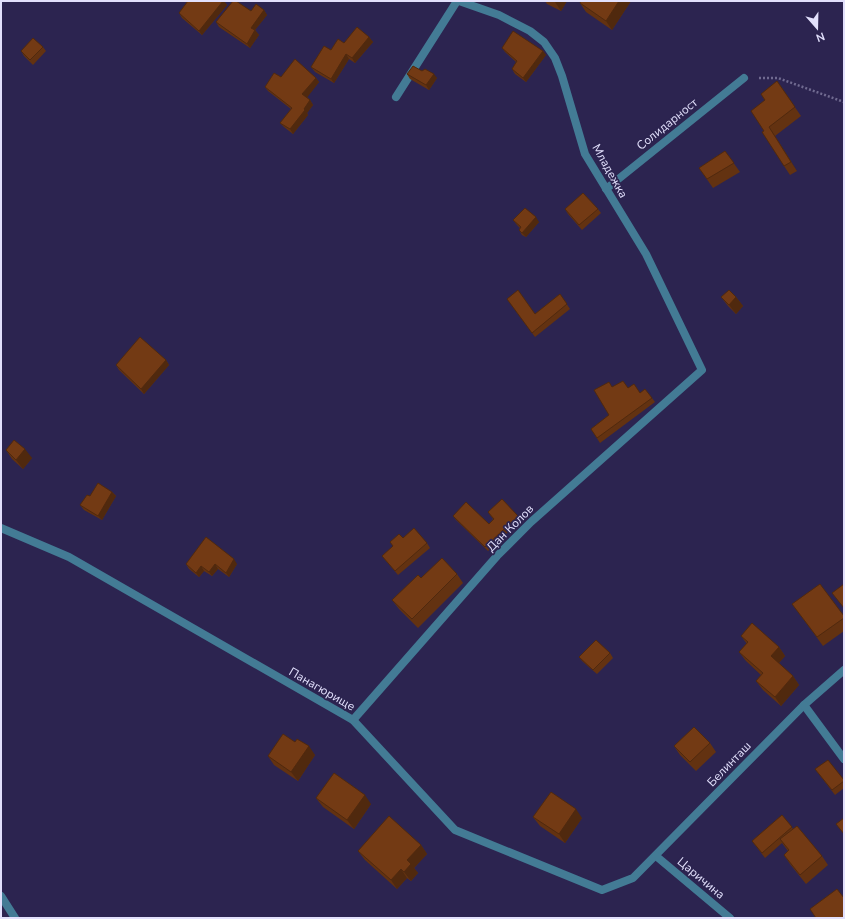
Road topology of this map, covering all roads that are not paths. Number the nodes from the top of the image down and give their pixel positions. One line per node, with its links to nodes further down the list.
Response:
1 (458, 1): 3 (street); 4 (street, Младежка)
2 (744, 78): 4 (street, Солидарност)
3 (396, 97)
4 (606, 189): 5 (street, Младежка)
5 (702, 370): 9 (street, Дан Колов)
6 (1, 528): 9 (street, Панагюрище)
7 (844, 670): 8 (street, Белинташ)
8 (804, 705): 10 (street); 11 (street, Белинташ)
9 (353, 720): 12 (street, Панагюрище)
10 (844, 759)
11 (656, 856): 12 (street, Белинташ); 15 (street, Царичина)
12 (633, 878)
13 (1, 896): 14 (street)
14 (15, 918)
15 (730, 918)

